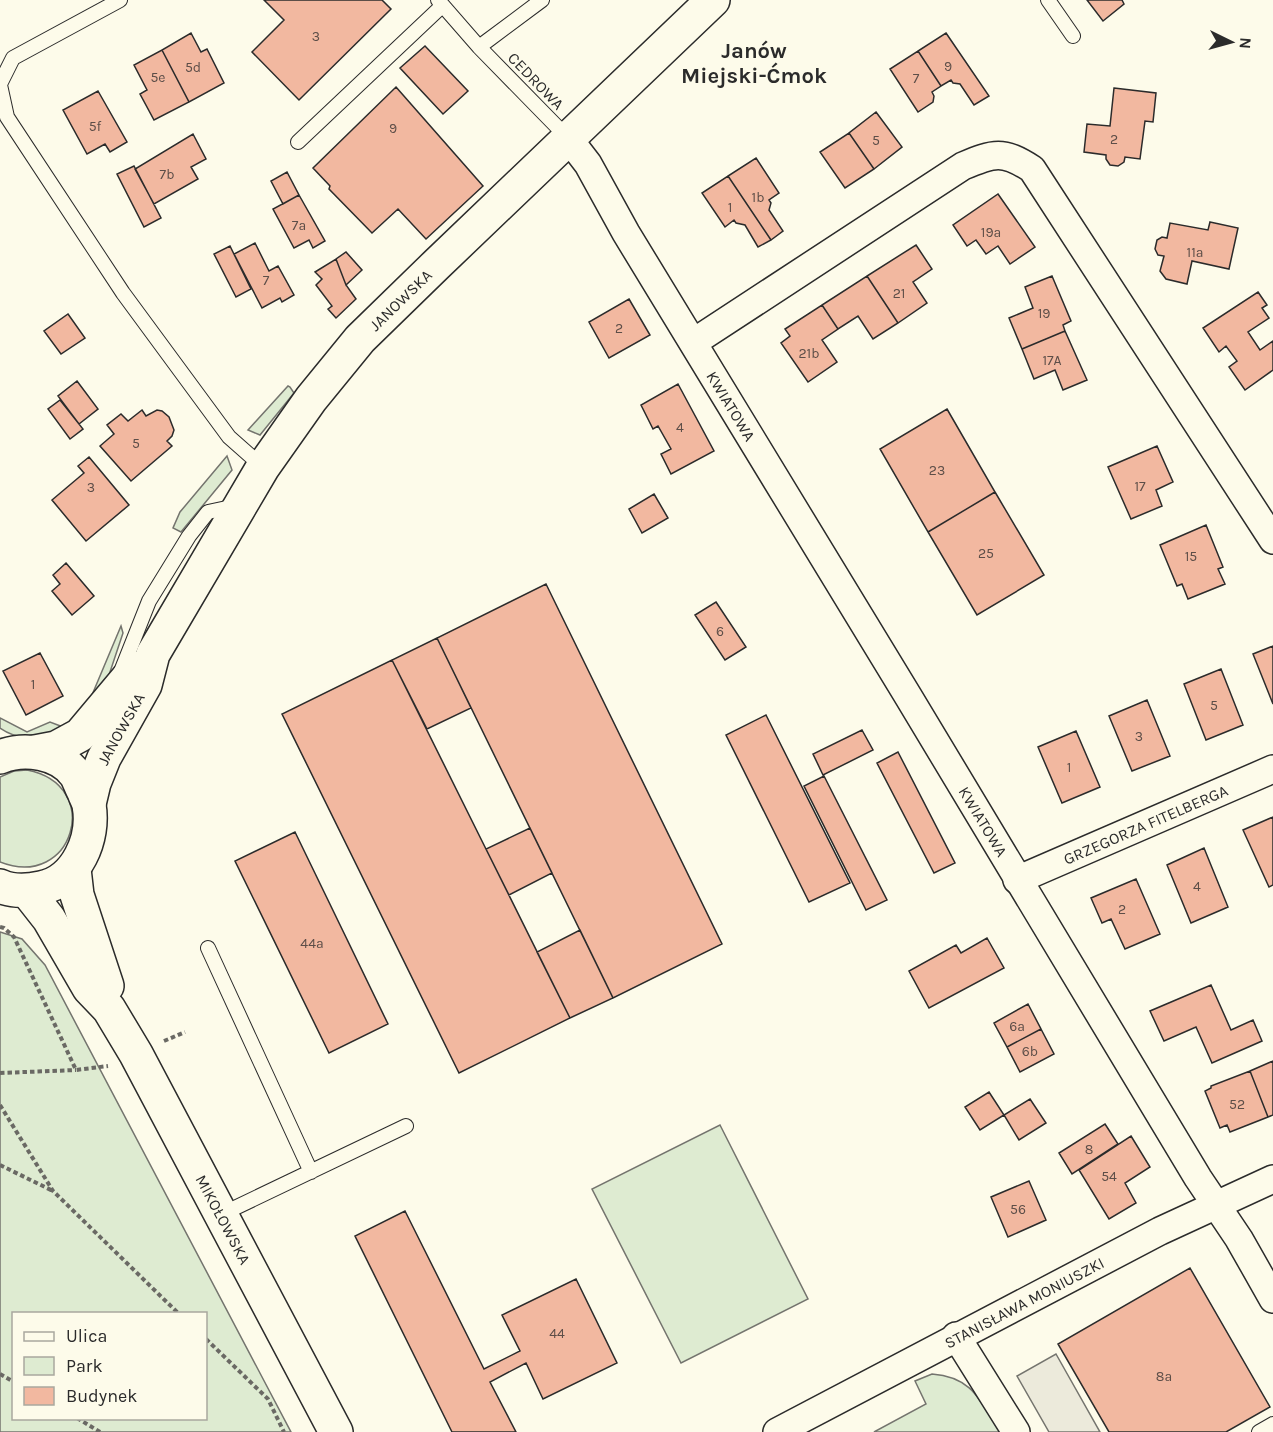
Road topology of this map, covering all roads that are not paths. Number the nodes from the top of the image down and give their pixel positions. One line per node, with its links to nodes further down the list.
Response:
1 (120, 0): 8 (lane)
2 (542, 0): 7 (lane, CEDROWA)
3 (713, 0): 9 (street, JANOWSKA)
4 (1048, 0): 6 (lane)
5 (440, 3): 7 (lane, CEDROWA); 10 (lane)
6 (1073, 36)
7 (479, 46): 9 (lane, CEDROWA)
8 (0, 85): 12 (lane)
9 (568, 138): 11 (street, KWIATOWA); 12 (street, JANOWSKA)
10 (298, 142)
11 (694, 342): 14 (street); 21 (street, KWIATOWA)
12 (263, 467): 13 (street, JANOWSKA)
13 (241, 505): 15 (street, JANOWSKA); 16 (lane)
14 (1273, 540)
15 (153, 654): 16 (street, JANOWSKA); 19 (street, JANOWSKA)
16 (115, 694): 17 (street, JANOWSKA)
17 (11, 752): 19 (street)
18 (1273, 770): 21 (street, GRZEGORZA FITELBERGA)
19 (89, 804): 20 (street)
20 (74, 869): 22 (street); 24 (street, MIKOŁOWSKA)
21 (1017, 879): 28 (street, KWIATOWA)
22 (8, 889): 24 (street, MIKOŁOWSKA)
23 (208, 948): 26 (lane)
24 (109, 1008): 29 (street, MIKOŁOWSKA)
25 (406, 1126): 26 (lane)
26 (311, 1172): 29 (lane)
27 (1273, 1179): 28 (street, STANISŁAWA MONIUSZKI)
28 (1216, 1204): 30 (street, KWIATOWA); 31 (street, STANISŁAWA MONIUSZKI)
29 (220, 1215): 33 (street, MIKOŁOWSKA)
30 (1273, 1299)
31 (956, 1336): 34 (street, STANISŁAWA MONIUSZKI); 35 (street)
32 (1273, 1424): 36 (lane)
33 (336, 1432)
34 (777, 1432)
35 (1016, 1432)
36 (1259, 1432)

